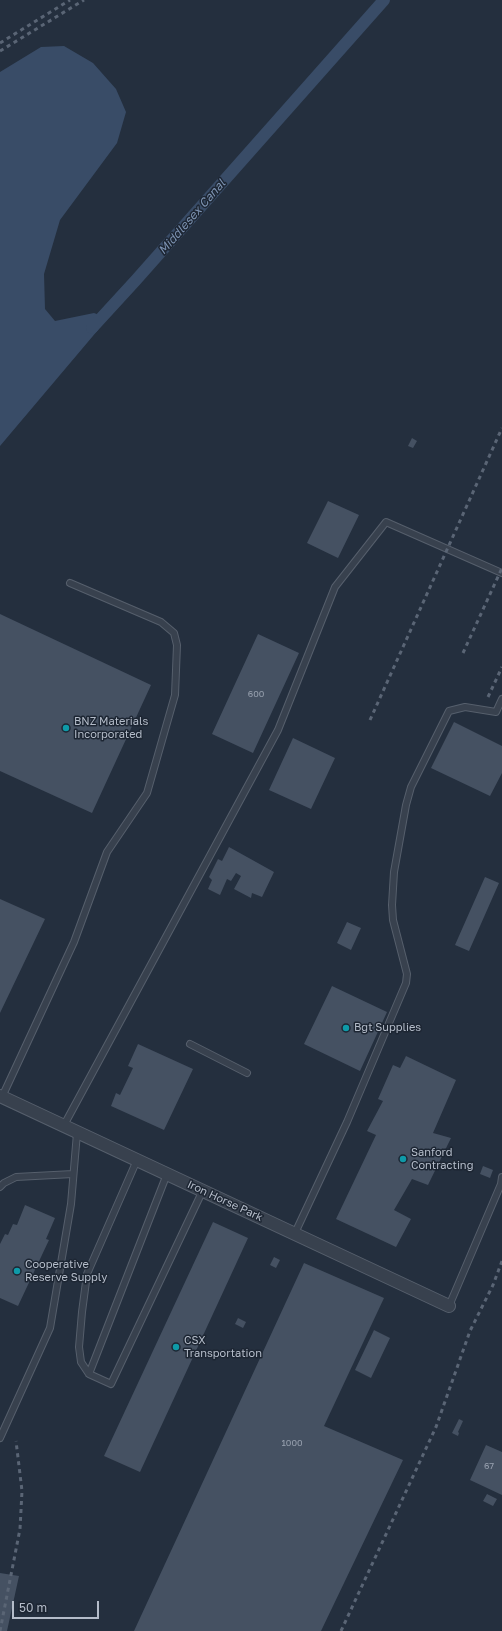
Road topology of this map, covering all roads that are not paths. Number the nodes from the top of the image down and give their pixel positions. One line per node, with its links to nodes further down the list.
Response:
1 (502, 573): 8 (lane)
2 (70, 583): 7 (lane)
3 (502, 699): 4 (lane)
4 (499, 713): 16 (lane)
5 (190, 1044): 6 (lane)
6 (247, 1073)
7 (1, 1096): 8 (street, Iron Horse Park)
8 (63, 1127): 9 (street, Iron Horse Park)
9 (77, 1133): 10 (street, Iron Horse Park); 11 (lane)
10 (137, 1160): 12 (street, Iron Horse Park); 18 (lane)
11 (73, 1174): 14 (lane); 19 (lane)
12 (167, 1174): 15 (street, Iron Horse Park); 18 (lane)
13 (502, 1178): 17 (lane)
14 (0, 1187)
15 (203, 1190): 16 (street, Iron Horse Park); 18 (lane)
16 (295, 1234): 17 (street, Iron Horse Park)
17 (449, 1306)
18 (89, 1374)
19 (0, 1438)

